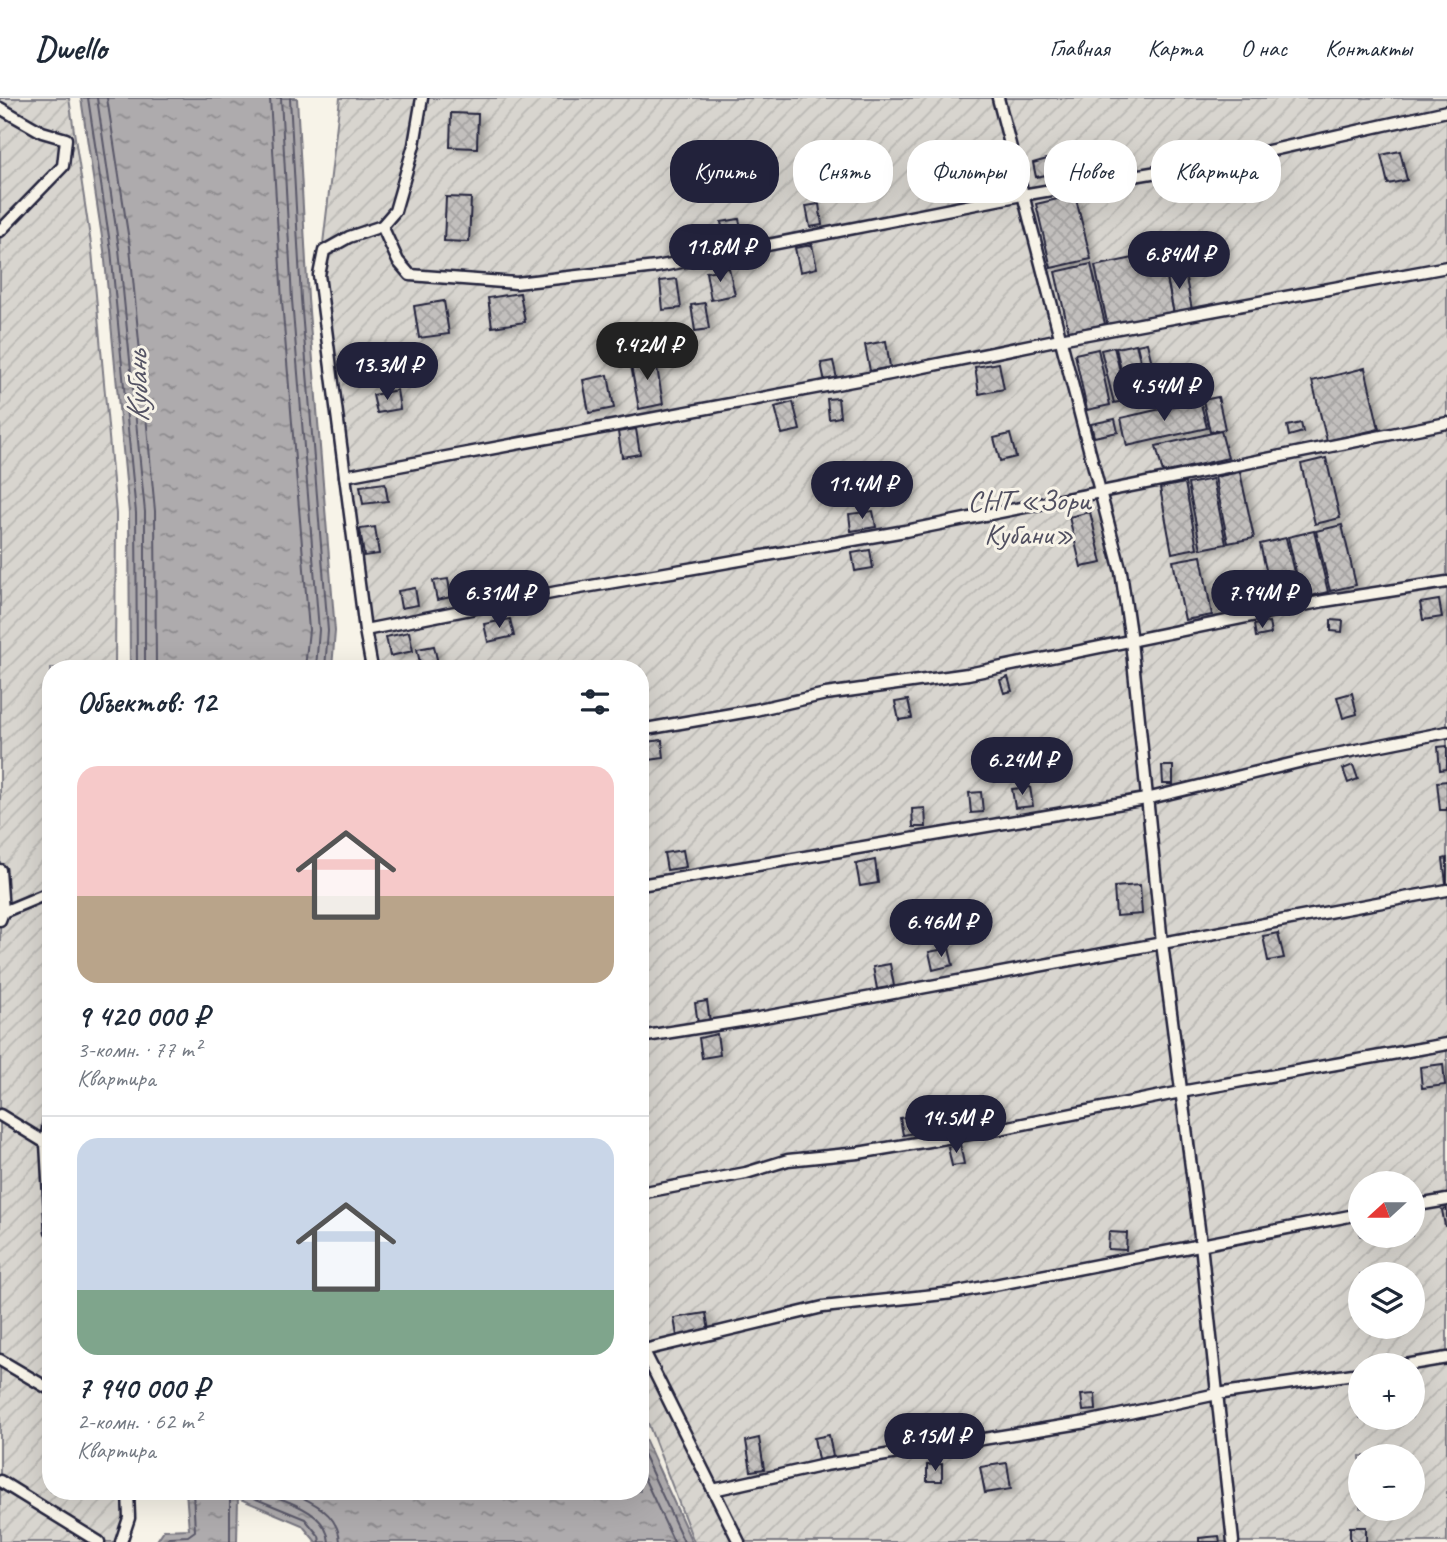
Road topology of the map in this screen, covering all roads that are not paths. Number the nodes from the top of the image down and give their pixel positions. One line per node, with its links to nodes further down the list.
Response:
1 (422, 98): 9 (lane)
2 (998, 98): 5 (lane)
3 (0, 108): 10 (lane)
4 (1447, 111): 6 (lane)
5 (1009, 140)
6 (1030, 194)
7 (982, 203): 9 (lane)
8 (1025, 203): 12 (lane)
9 (382, 226): 14 (lane)
10 (0, 231)
11 (1447, 267): 12 (lane)
12 (1060, 339): 14 (lane); 15 (lane)
13 (1447, 423): 15 (lane)
14 (345, 475): 17 (lane)
15 (1099, 493): 17 (lane); 18 (lane)
16 (1447, 582): 18 (lane)
17 (365, 630): 19 (lane)
18 (1131, 640): 20 (lane); 22 (lane)
19 (371, 660)
20 (649, 728)
21 (1447, 732): 22 (lane)
22 (1146, 799): 24 (lane); 28 (lane)
23 (0, 870): 27 (lane)
24 (649, 883)
25 (1447, 890): 28 (lane)
26 (42, 896): 27 (lane)
27 (2, 916)
28 (1162, 943): 29 (lane); 31 (lane)
29 (649, 1036)
30 (1447, 1044): 31 (lane)
31 (1181, 1092): 34 (lane); 38 (lane)
32 (0, 1115): 33 (lane)
33 (42, 1141)
34 (649, 1191)
35 (1447, 1200): 36 (lane)
36 (1425, 1204)
37 (1348, 1216): 38 (lane)
38 (1201, 1244): 39 (lane); 46 (lane)
39 (649, 1344)
40 (1447, 1358): 43 (lane)
41 (0, 1360): 45 (lane)
42 (649, 1360): 48 (lane)
43 (1425, 1362)
44 (1348, 1375): 46 (lane)
45 (42, 1385)
46 (1217, 1394): 48 (lane); 53 (lane)
47 (0, 1481): 50 (lane)
48 (713, 1490): 52 (lane)
49 (128, 1500): 51 (lane)
50 (99, 1542)
51 (121, 1542)
52 (739, 1542)
53 (1233, 1542)

